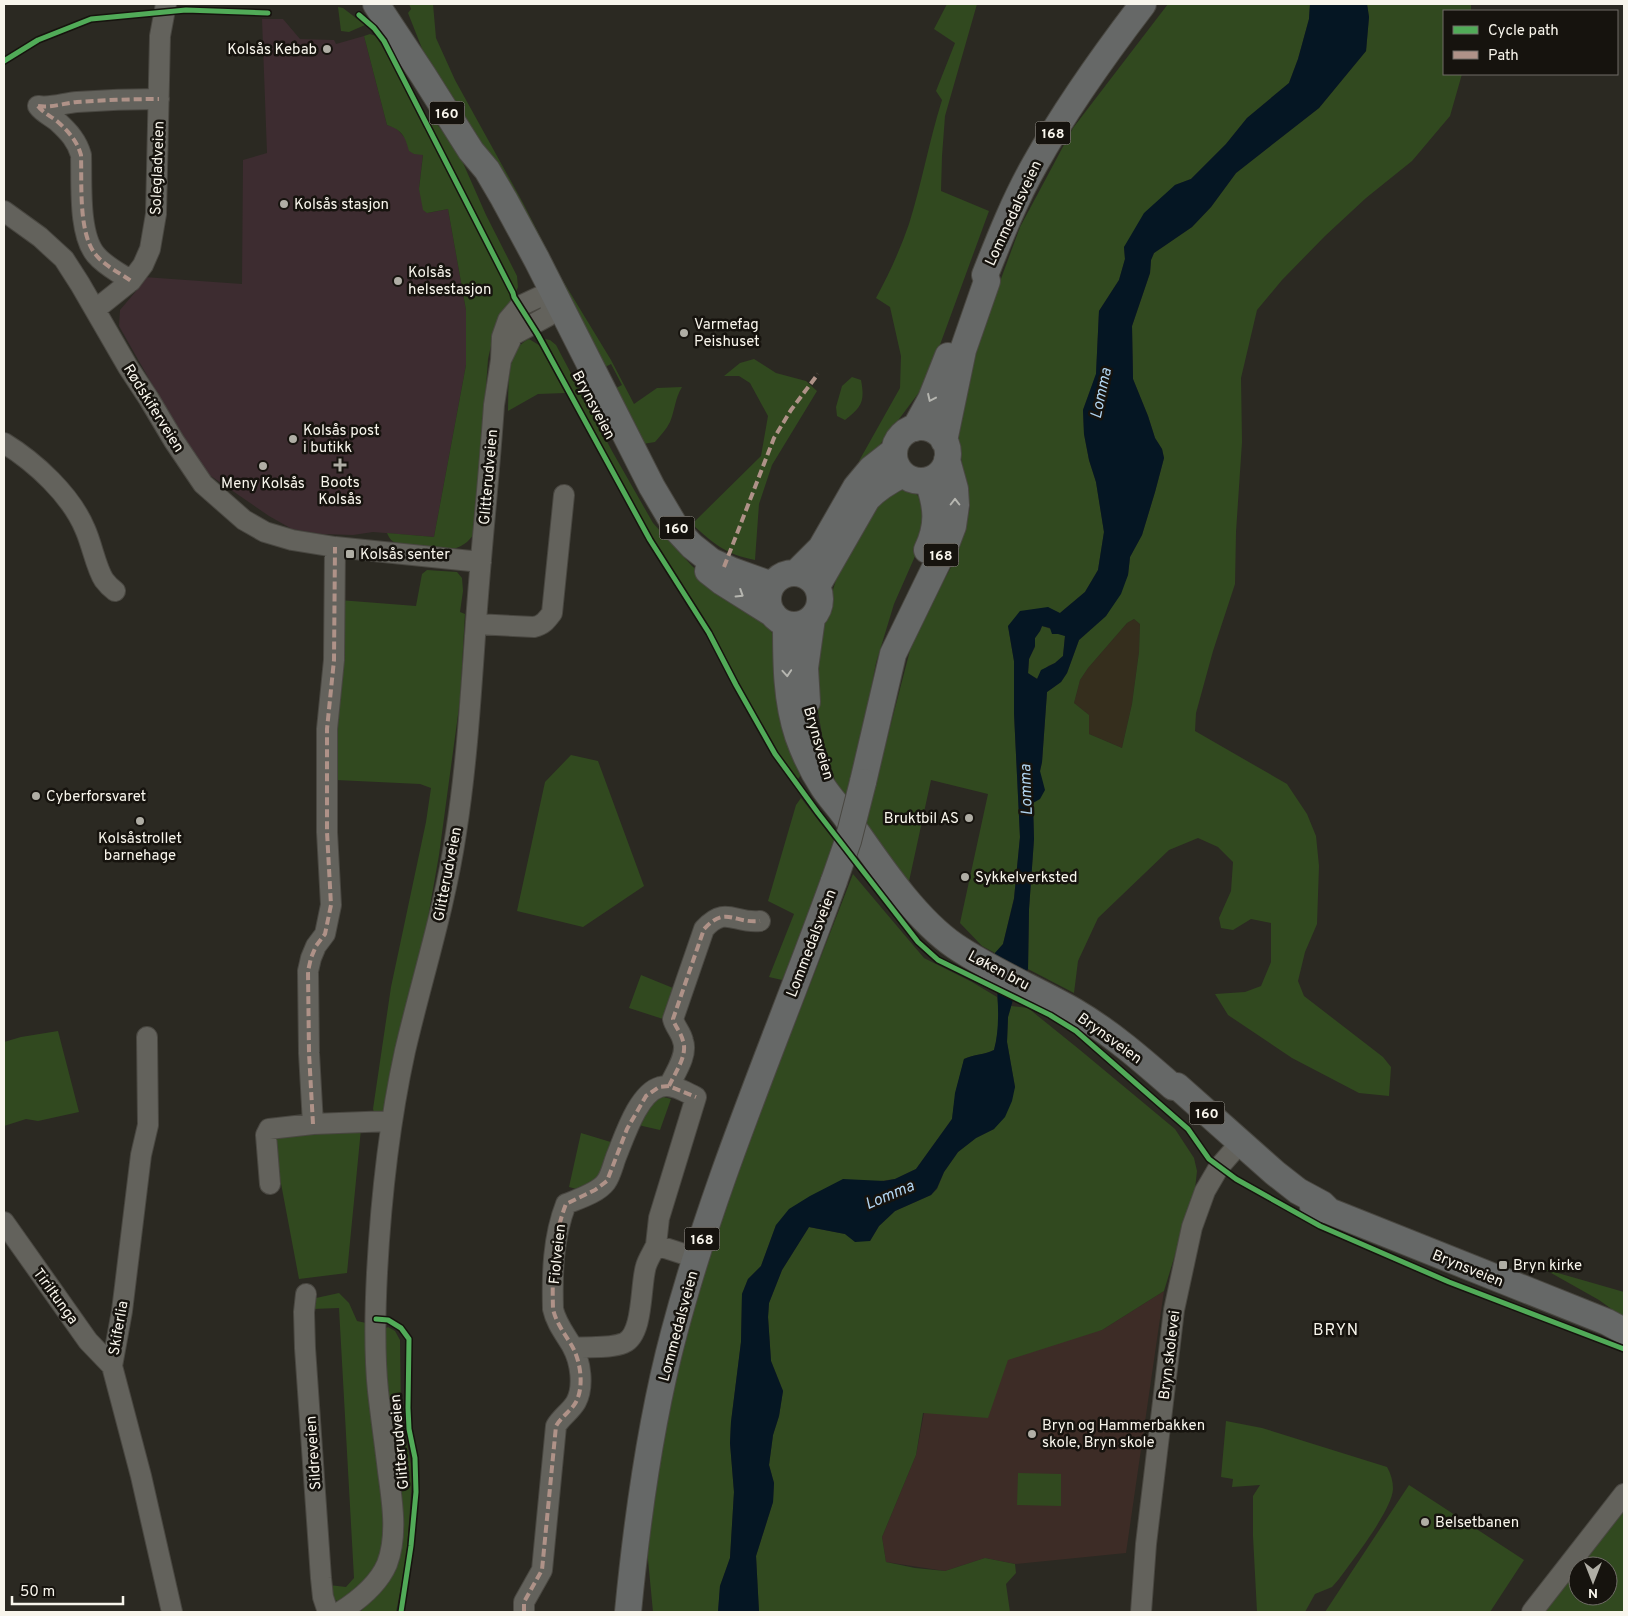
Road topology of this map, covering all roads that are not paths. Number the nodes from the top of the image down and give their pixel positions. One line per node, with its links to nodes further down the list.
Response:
1 (376, 4): 8 (main road, Brynsveien / 160)
2 (1143, 4): 6 (main road, Lommedalsveien / 168)
3 (164, 12): 4 (street, Solegladveien)
4 (159, 99): 7 (street, Solegladveien); 7 (street)
5 (7, 218): 9 (street, Rødskiferveien)
6 (985, 275): 10 (main road, Lommedalsveien / 168, one-way to 10); 12 (main road, Lommedalsveien / 168)
7 (131, 281): 9 (street, Solegladveien)
8 (548, 304): 16 (street, Glitterudveien); 18 (main road, Brynsveien / 160); 21 (main road, Brynsveien / 160, one-way to 21)
9 (96, 309): 15 (street, Rødskiferveien)
10 (915, 428): 12 (main road); 13 (main road, 168)
11 (4, 443): 19 (street)
12 (945, 451): 13 (main road, 168); 23 (main road, Lommedalsveien / 168, one-way to 12)
13 (908, 468): 17 (main road, 168); 23 (main road, Lommedalsveien / 168)
14 (564, 495): 22 (street)
15 (335, 547): 16 (street, Rødskiferveien); 31 (street)
16 (481, 562): 22 (street, Glitterudveien)
17 (806, 580): 18 (main road); 20 (main road, 160)
18 (772, 585): 21 (main road, 160)
19 (115, 592)
20 (812, 618): 21 (main road); 24 (main road, Brynsveien / 160)
21 (779, 619): 24 (main road, Brynsveien / 160, one-way to 24)
22 (476, 624): 30 (street, Glitterudveien)
23 (897, 643): 36 (main road, Lommedalsveien / 168, bridge)
24 (840, 808): 26 (main road, Brynsveien / 160)
25 (760, 921): 29 (street)
26 (955, 946): 27 (main road, Løken bru / 160)
27 (1044, 994): 32 (main road, Brynsveien / 160)
28 (147, 1037): 40 (street, Skiferlia)
29 (669, 1086): 35 (street); 39 (street, Fiolveien)
30 (391, 1121): 31 (street); 44 (street, Glitterudveien)
31 (313, 1124): 33 (street)
32 (1235, 1148): 38 (main road, Brynsveien / 160); 47 (street, Bryn skolevei)
33 (270, 1184)
34 (4, 1222): 40 (street, Tiriltunga)
35 (656, 1245): 36 (street); 39 (street)
36 (696, 1258): 46 (main road, Lommedalsveien / 168)
37 (306, 1294): 43 (street, Sildreveien)
38 (1618, 1327)
39 (573, 1348): 45 (street, Fiolveien)
40 (112, 1366): 42 (street, Skiferlia)
41 (1624, 1494): 48 (street)
42 (172, 1612)
43 (328, 1612)
44 (340, 1612)
45 (524, 1612)
46 (628, 1612)
47 (1141, 1612)
48 (1532, 1612)

